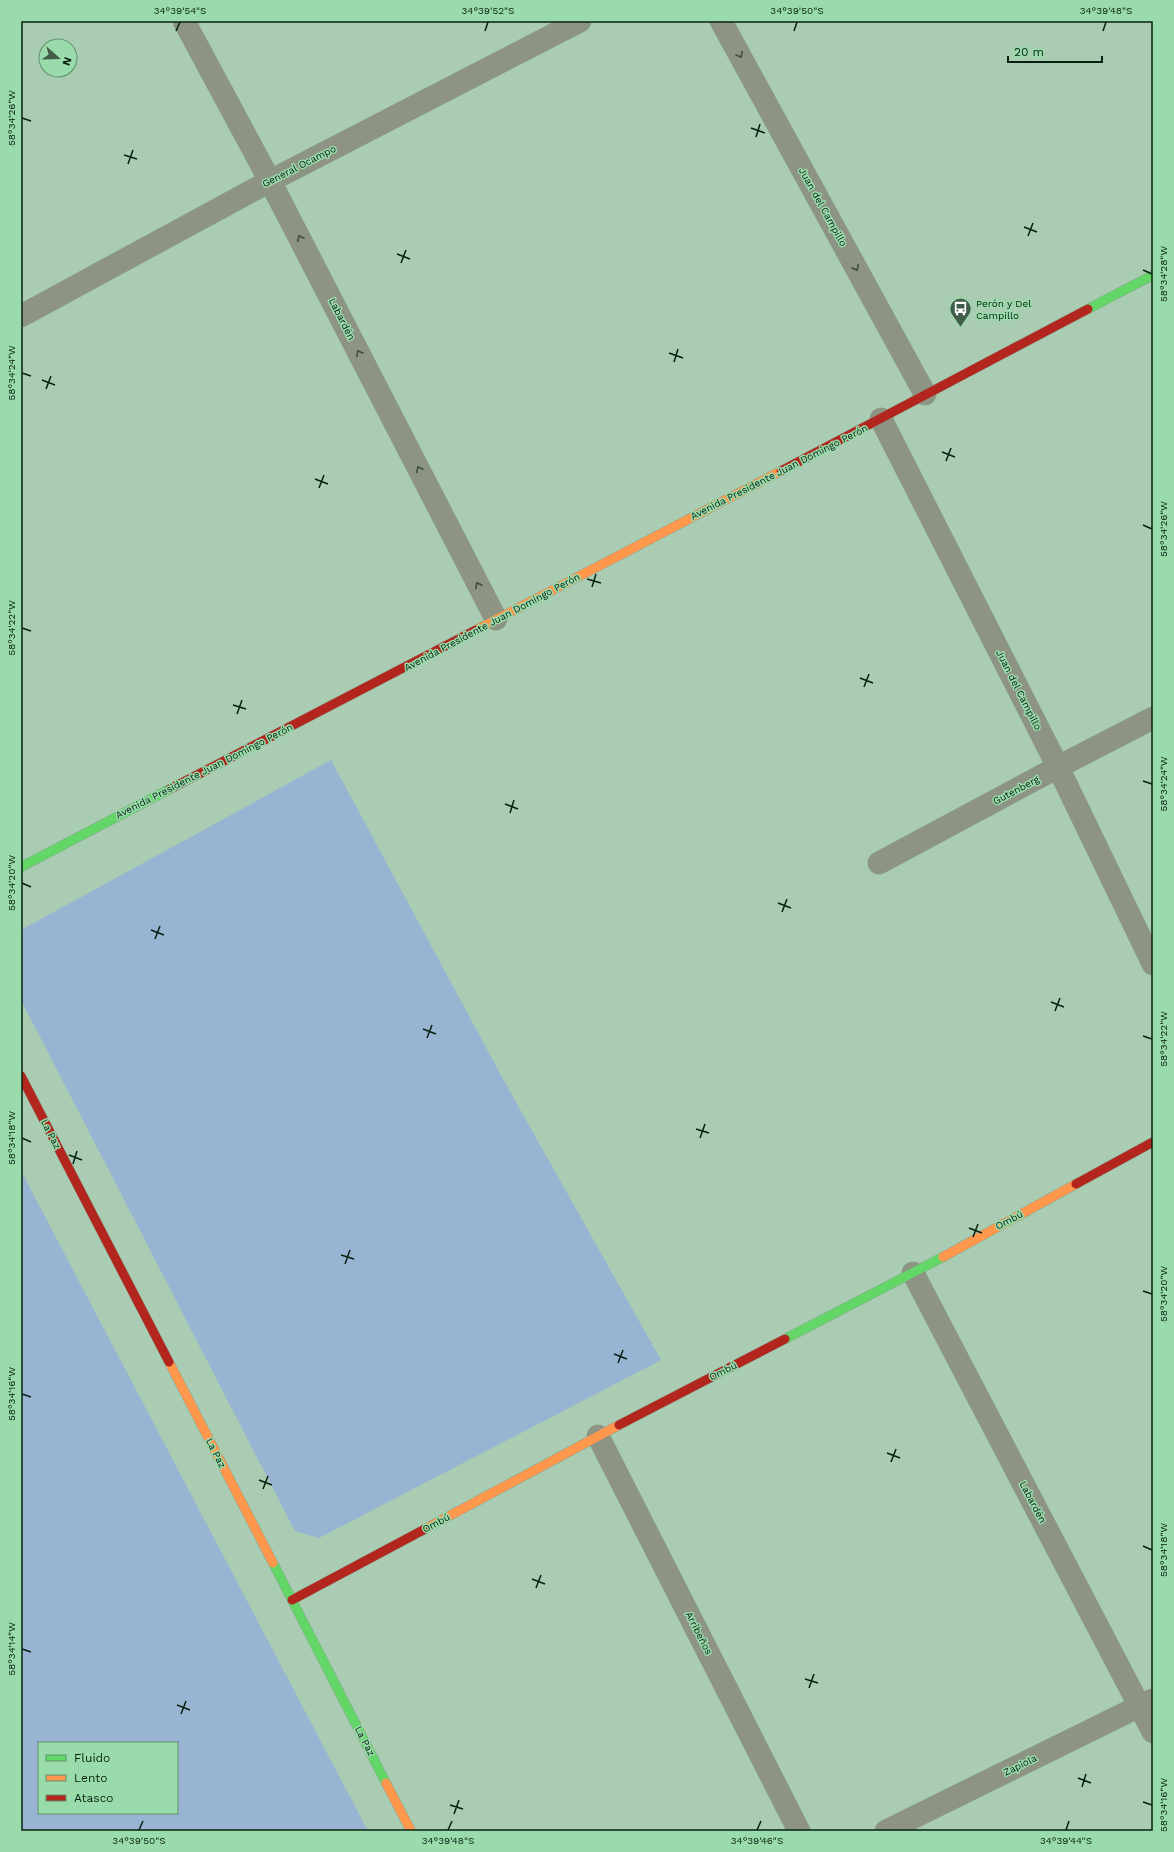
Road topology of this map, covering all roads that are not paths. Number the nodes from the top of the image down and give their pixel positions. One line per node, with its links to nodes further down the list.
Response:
1 (184, 21): 4 (street, Labardén)
2 (580, 21): 4 (street, General Ocampo)
3 (721, 21): 7 (street, Juan del Campillo, one-way to 7)
4 (270, 181): 6 (street, General Ocampo); 9 (street, Labardén, one-way to 4)
5 (1153, 275): 7 (street, Avenida Presidente Juan Domingo Perón)
6 (21, 316)
7 (925, 394): 8 (street, Avenida Presidente Juan Domingo Perón)
8 (881, 419): 9 (street, Avenida Presidente Juan Domingo Perón); 11 (street, Juan del Campillo)
9 (496, 619): 13 (street, Avenida Presidente Juan Domingo Perón)
10 (1153, 718): 11 (street, Gutenberg)
11 (1058, 767): 12 (street, Gutenberg); 14 (street, Juan del Campillo)
12 (879, 863)
13 (21, 867)
14 (1153, 964)
15 (21, 1076): 19 (street, La Paz)
16 (1153, 1142): 17 (street, Ombú)
17 (913, 1273): 18 (street, Ombú); 20 (street, Labardén)
18 (598, 1436): 19 (street, Ombú); 23 (street, Arribeños)
19 (292, 1600): 22 (street, La Paz)
20 (1146, 1703): 21 (street, Labardén); 24 (street, Zapiola)
21 (1153, 1732)
22 (411, 1831)
23 (799, 1831)
24 (886, 1831)

